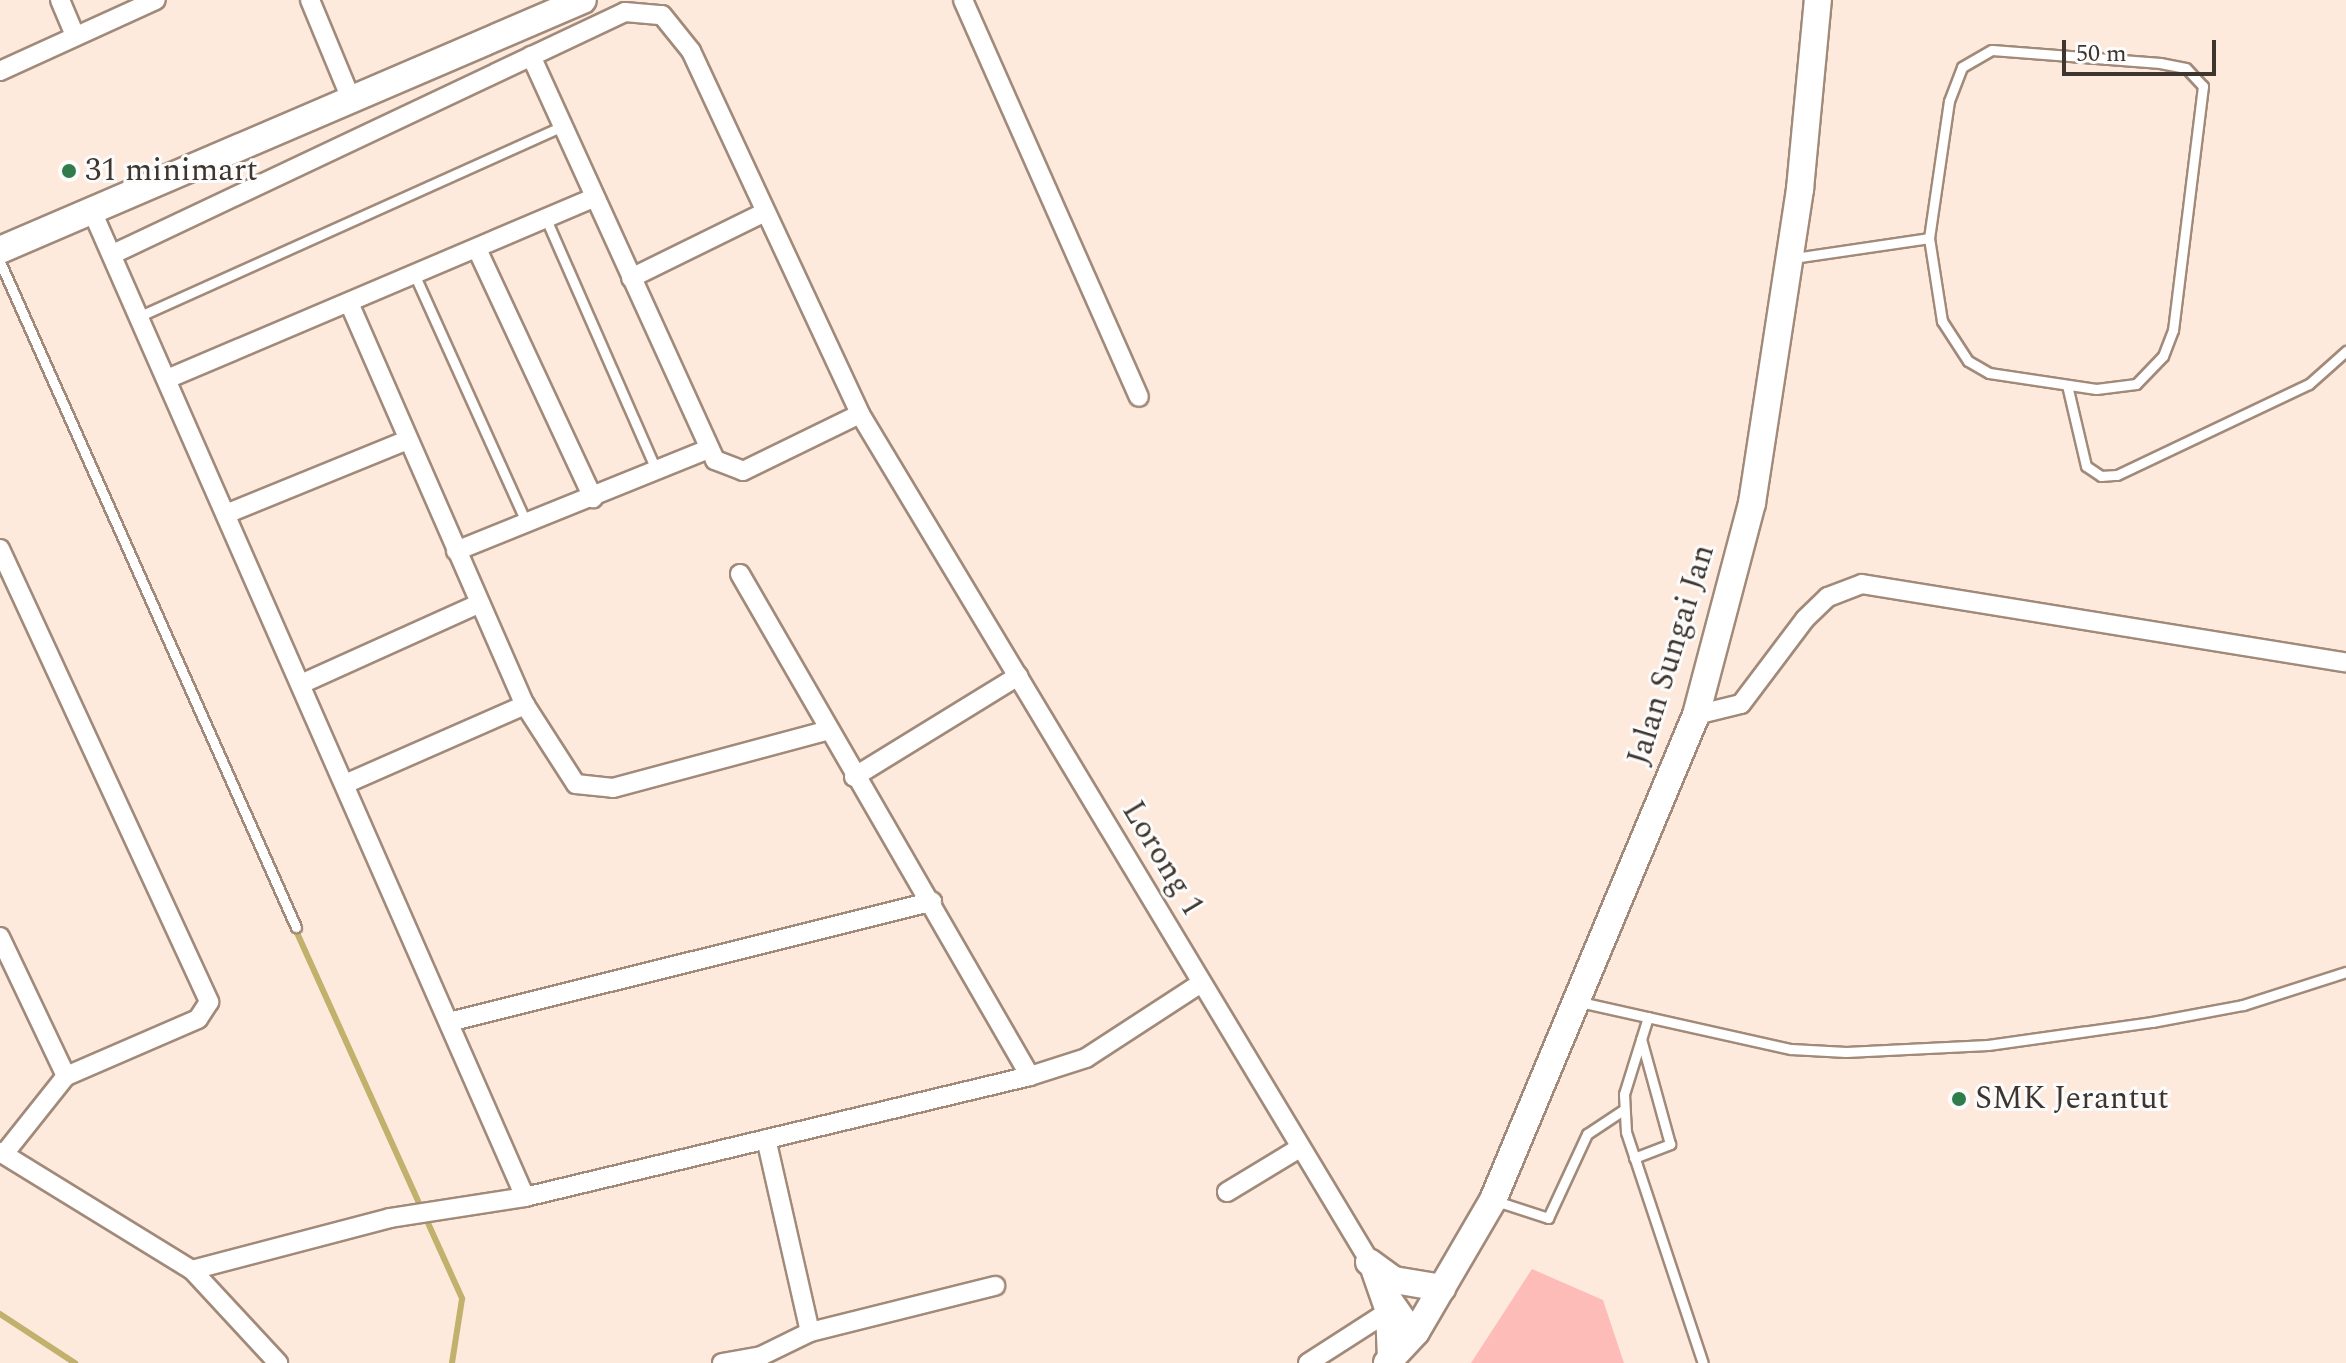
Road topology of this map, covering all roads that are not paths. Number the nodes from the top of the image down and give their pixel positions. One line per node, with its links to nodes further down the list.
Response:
1 (60, 0): 7 (street)
2 (156, 0): 7 (street)
3 (310, 0): 10 (street)
4 (583, 0): 10 (main road)
5 (963, 0): 29 (street)
6 (1818, 0): 20 (main road, Jalan Sungai Jan)
7 (75, 36): 9 (street)
8 (531, 56): 11 (street); 14 (street, Lorong 1); 19 (street, Lorong 1)
9 (0, 71)
10 (349, 94): 13 (main road)
11 (563, 126): 12 (street); 25 (lane)
12 (595, 197): 15 (street); 23 (street)
13 (92, 211): 18 (main road); 19 (street)
14 (765, 212): 23 (street); 30 (street, Lorong 1)
15 (546, 219): 17 (street); 33 (lane)
16 (1929, 238): 20 (lane); 28 (lane); 28 (lane)
17 (477, 249): 22 (street); 34 (street)
18 (0, 250)
19 (113, 254): 25 (street)
20 (1791, 258): 45 (main road, Jalan Sungai Jan)
21 (0, 262): 50 (lane)
22 (415, 276): 24 (street); 36 (lane)
23 (631, 278): 32 (street)
24 (350, 305): 27 (street); 31 (street)
25 (140, 316): 27 (street)
26 (2346, 351): 28 (lane)
27 (167, 379): 35 (street)
28 (2067, 385)
29 (1139, 397)
30 (860, 414): 32 (street); 42 (street, Lorong 1)
31 (407, 440): 35 (street); 38 (street)
32 (709, 449): 33 (street)
33 (656, 470): 34 (street)
34 (593, 498): 36 (street)
35 (226, 514): 43 (street)
36 (527, 524): 38 (street)
37 (0, 549): 58 (street)
38 (456, 551): 40 (street)
39 (740, 574): 46 (street)
40 (480, 603): 43 (street); 44 (street)
41 (2346, 662): 45 (street)
42 (1018, 676): 47 (street); 53 (street, Lorong 1)
43 (301, 684): 48 (street)
44 (525, 705): 46 (street); 48 (street)
45 (1696, 715): 54 (main road, Jalan Sungai Jan)
46 (826, 731): 47 (street)
47 (854, 777): 49 (street)
48 (345, 784): 56 (street)
49 (932, 902): 56 (street); 59 (street)
50 (296, 927)
51 (0, 937): 58 (street)
52 (2346, 972): 55 (lane)
53 (1201, 983): 59 (street); 62 (street, Lorong 1)
54 (1580, 1002): 55 (lane); 67 (main road, Jalan Sungai Jan)
55 (1648, 1017): 57 (lane)
56 (449, 1022): 66 (street)
57 (1641, 1039): 60 (lane); 64 (lane)
58 (66, 1076): 63 (street)
59 (1030, 1076): 61 (street)
60 (1623, 1110): 64 (lane); 67 (lane)
61 (766, 1139): 66 (street); 73 (street)
62 (1298, 1149): 65 (street); 68 (street, Lorong 1)
63 (2, 1153): 69 (street)
64 (1634, 1158): 79 (lane)
65 (1227, 1192)
66 (525, 1197): 69 (street)
67 (1493, 1200): 71 (main road, Jalan Sungai Jan)
68 (1372, 1266): 71 (main road); 72 (main road); 74 (street, Lorong 1)
69 (192, 1270): 76 (street)
70 (995, 1286): 73 (street)
71 (1442, 1288): 74 (main road, Jalan Sungai Jan)
72 (1389, 1311): 75 (main road); 78 (street)
73 (810, 1332): 77 (street)
74 (1416, 1332): 75 (main road, Jalan Sungai Jan)
75 (1389, 1361)
76 (278, 1363)
77 (722, 1363)
78 (1308, 1363)
79 (1703, 1363)

